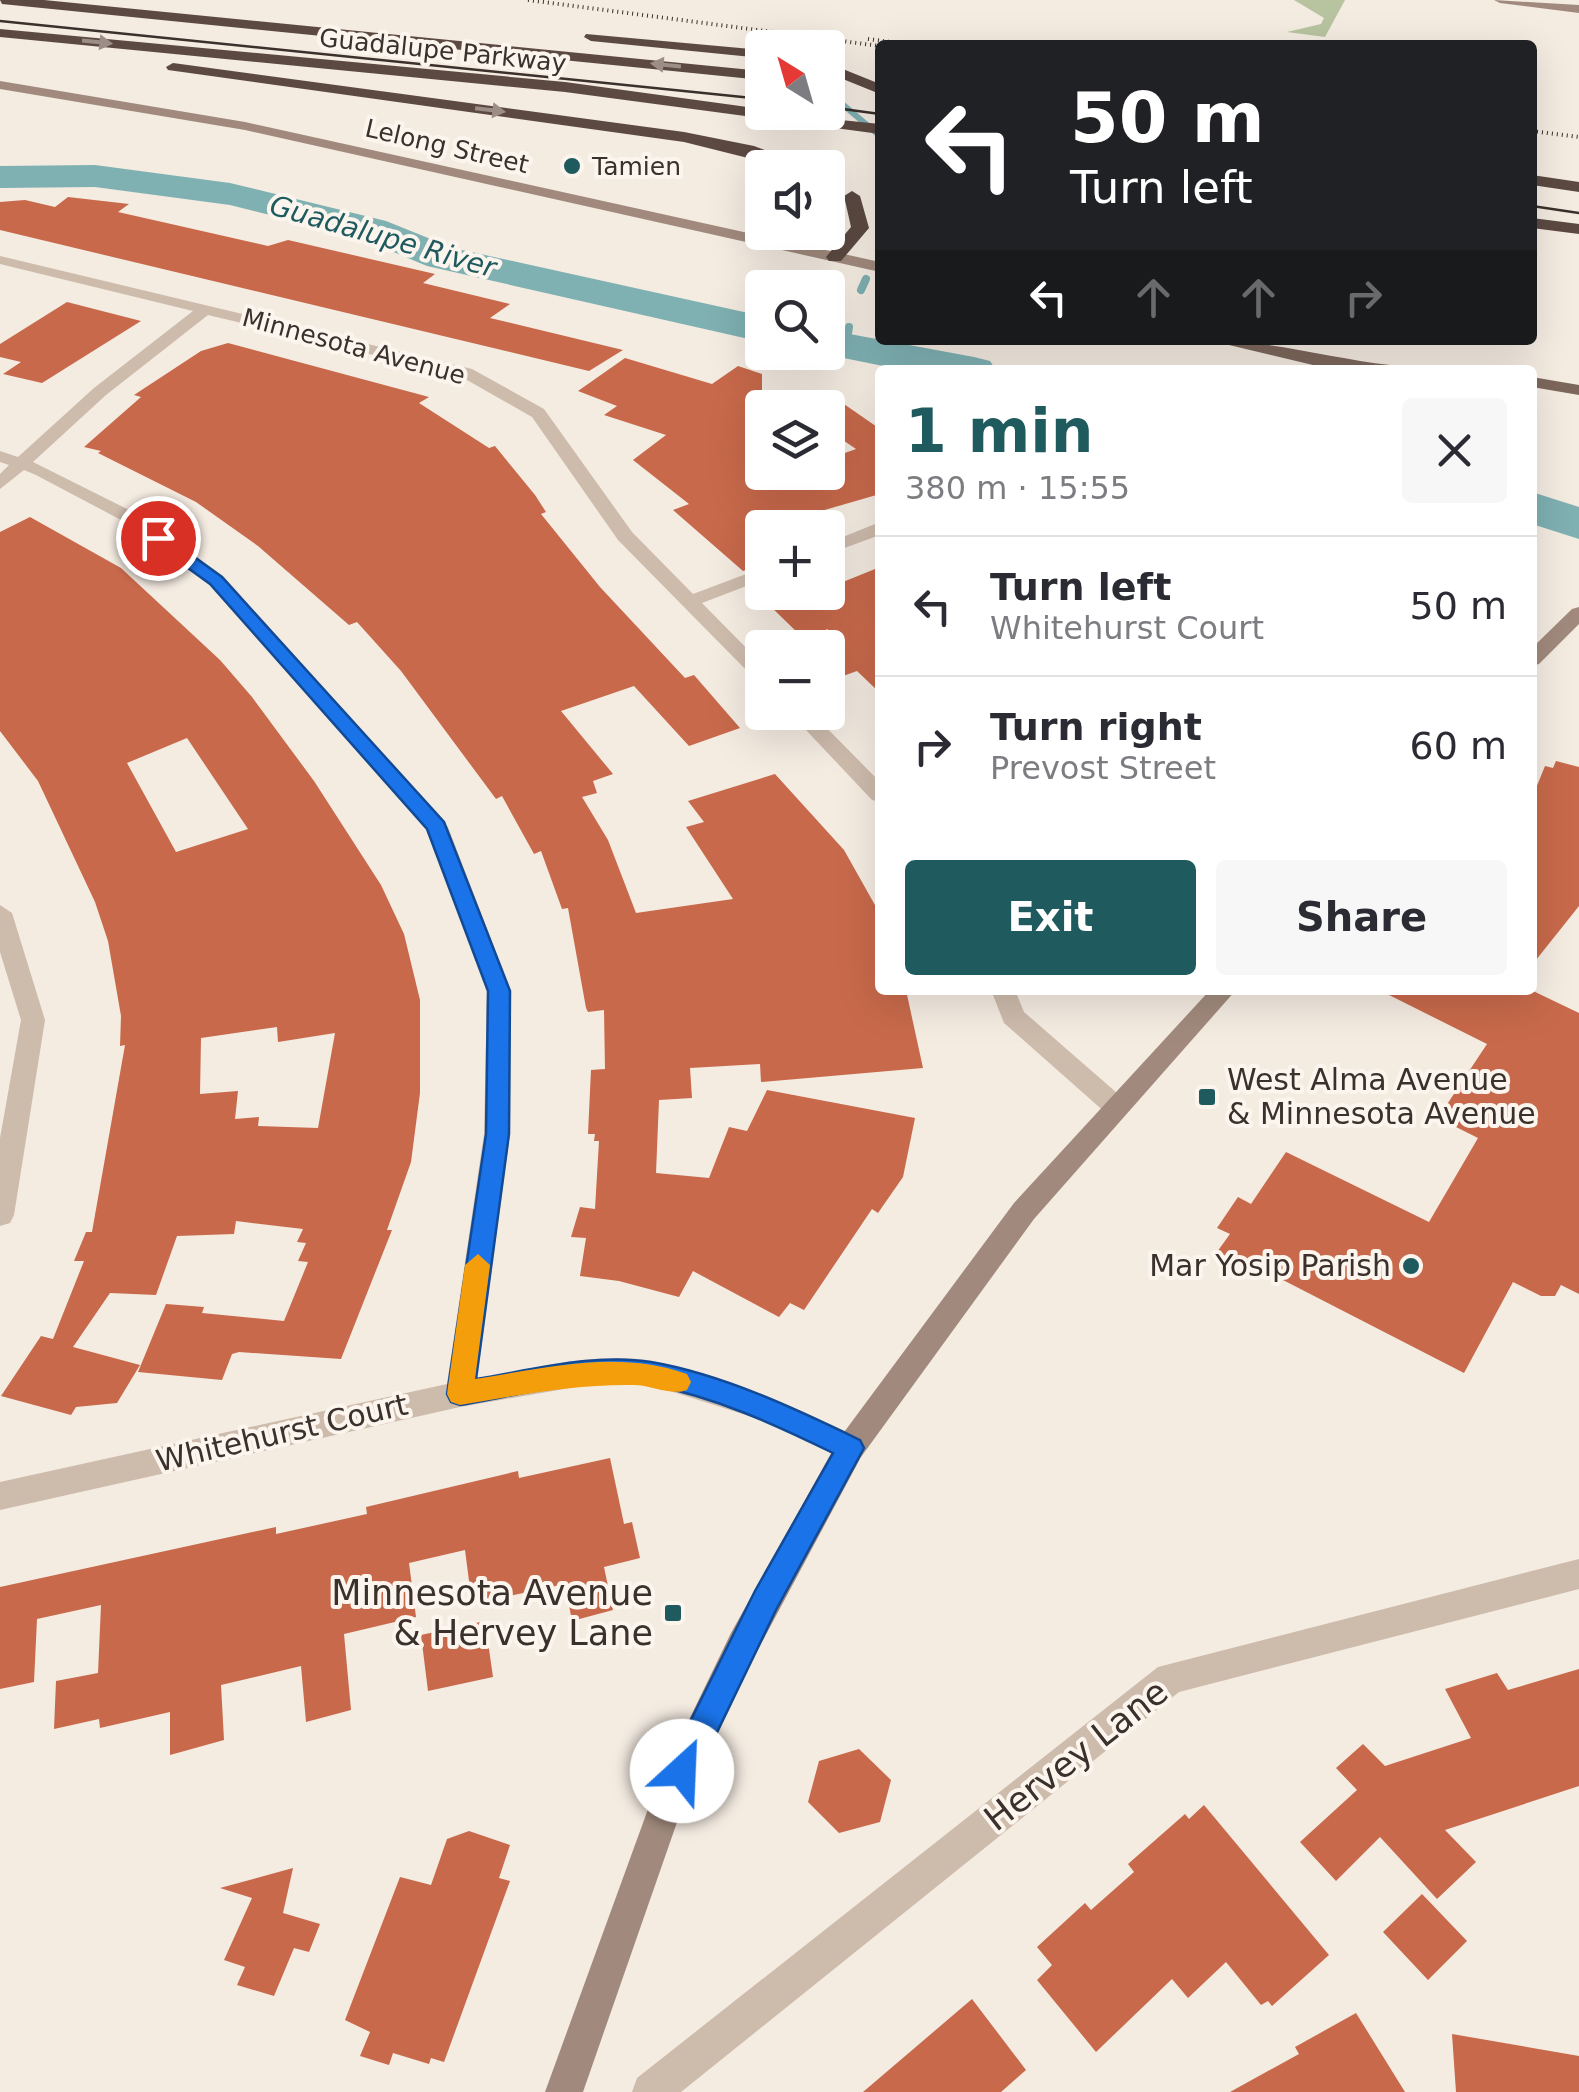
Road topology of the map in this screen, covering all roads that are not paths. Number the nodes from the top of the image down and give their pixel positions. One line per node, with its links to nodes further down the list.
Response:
1 (3, 0): 4 (highway); 10 (highway, Guadalupe Parkway, one-way to 1)
2 (1500, 0): 3 (main road)
3 (1579, 9)
4 (438, 26)
5 (0, 32): 16 (highway, Guadalupe Parkway, one-way to 16)
6 (572, 35): 8 (highway)
7 (0, 48): 9 (highway)
8 (745, 52)
9 (151, 63): 17 (highway); 20 (highway, one-way to 20)
10 (745, 74)
11 (845, 75): 14 (highway)
12 (0, 84): 26 (main road, Lelong Street)
13 (845, 85): 15 (highway)
14 (875, 87)
15 (875, 88)
16 (745, 111)
17 (745, 111)
18 (845, 124): 19 (highway, Guadalupe Parkway)
19 (875, 128)
20 (751, 150)
21 (1537, 181): 22 (highway)
22 (1579, 187)
23 (875, 214): 26 (highway)
24 (1537, 224): 25 (highway)
25 (1579, 229)
26 (835, 258): 28 (main road, Lelong Street)
27 (0, 260): 29 (street, Minnesota Avenue)
28 (875, 266)
29 (207, 308): 34 (street); 39 (street, Minnesota Avenue)
30 (1240, 345): 31 (main road)
31 (1349, 365)
32 (1537, 383): 33 (main road)
33 (1579, 390)
34 (10, 460): 35 (street); 50 (street)
35 (0, 484)
36 (875, 530): 37 (street)
37 (845, 541)
38 (745, 581): 39 (street)
39 (690, 602): 42 (street, Minnesota Avenue)
40 (1579, 613): 41 (main road)
41 (1537, 655)
42 (745, 658)
43 (817, 730): 44 (street)
44 (875, 790)
45 (0, 913): 49 (street)
46 (1005, 995): 48 (street)
47 (1219, 995): 48 (main road)
48 (1116, 1106): 51 (main road)
49 (0, 1216)
50 (460, 1394): 51 (street, Whitehurst Court); 52 (street, Whitehurst Court)
51 (850, 1448): 54 (main road)
52 (0, 1496)
53 (1579, 1574): 55 (street, Hervey Lane)
54 (564, 2092)
55 (651, 2092)

